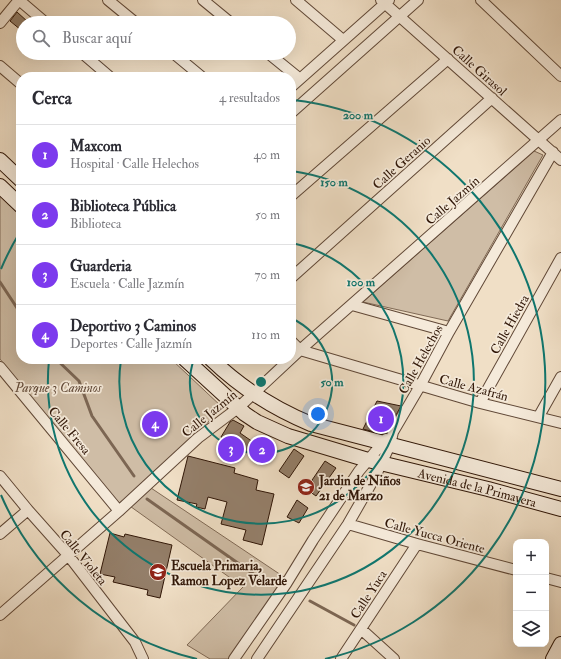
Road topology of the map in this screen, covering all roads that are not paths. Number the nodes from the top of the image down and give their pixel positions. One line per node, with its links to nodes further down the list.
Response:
1 (19, 0): 8 (street); 12 (street)
2 (108, 0): 9 (street)
3 (203, 0): 10 (street)
4 (296, 0): 13 (street)
5 (418, 0): 11 (street)
6 (481, 0): 23 (street)
7 (385, 1): 11 (street, Calle Girasol); 13 (street)
8 (38, 16)
9 (127, 16)
10 (222, 16)
11 (400, 17): 14 (street, Calle Girasol); 28 (street)
12 (0, 23)
13 (344, 40): 24 (street)
14 (448, 59): 27 (street, Calle Girasol); 36 (street)
15 (90, 60): 19 (street)
16 (181, 60): 20 (street)
17 (277, 60): 21 (street)
18 (0, 66): 25 (street)
19 (104, 72)
20 (196, 72)
21 (291, 72)
22 (296, 76): 24 (street)
23 (561, 76)
24 (300, 79): 26 (street)
25 (16, 80)
26 (296, 82)
27 (492, 98): 30 (street, Calle Girasol); 39 (street, Calle Geranio)
28 (296, 109)
29 (561, 120): 30 (street, Calle Jazmín)
30 (539, 140): 31 (street, Calle Girasol); 40 (street, Calle Jazmín)
31 (553, 152): 33 (street, Calle Girasol); 41 (street, Calle Helechos)
32 (0, 160): 34 (street)
33 (561, 160)
34 (16, 175)
35 (0, 186): 37 (street)
36 (296, 192)
37 (16, 201)
38 (561, 258): 52 (street, Calle Hiedra)
39 (296, 274)
40 (352, 305): 41 (street); 43 (street, Calle Jazmín)
41 (449, 332): 50 (street, Calle Helechos)
42 (296, 346): 43 (street, Calle Azafrán)
43 (300, 350): 44 (street, Calle Jazmín); 50 (street, Calle Azafrán)
44 (296, 354)
45 (190, 364): 53 (street, Avenida de la Primavera)
46 (216, 364): 51 (street, Avenida de la Primavera)
47 (285, 364): 51 (street, Calle Jazmín)
48 (0, 367): 62 (street, Calle Fresa)
49 (561, 378): 54 (street)
50 (420, 386): 52 (street, Calle Azafrán); 56 (street, Calle Helechos)
51 (252, 394): 53 (street, Calle Jazmín); 56 (street, Avenida de la Primavera)
52 (480, 403): 54 (street, Calle Azafrán)
53 (238, 408): 57 (street, Avenida de la Primavera); 62 (street, Calle Jazmín)
54 (539, 416): 55 (street, Calle Azafrán)
55 (561, 422)
56 (388, 440): 57 (street); 59 (street, Avenida de la Primavera)
57 (375, 461): 60 (street, Avenida de la Primavera); 63 (street); 74 (street)
58 (0, 476): 61 (street, Calle Violeta)
59 (561, 489)
60 (561, 509)
61 (28, 510): 64 (street); 66 (street, Calle Violeta)
62 (119, 510): 66 (street, Calle Jazmín)
63 (348, 524): 65 (street, Calle Yucca Oriente); 75 (street)
64 (0, 534)
65 (417, 544): 67 (street, Calle Yucca Oriente); 71 (street, Calle Yuca)
66 (68, 555): 70 (street, Calle Jazmín); 73 (street, Calle Violeta)
67 (513, 569)
68 (549, 579): 69 (street)
69 (561, 582)
70 (0, 615)
71 (361, 629): 76 (street, Calle Yuca); 77 (street)
72 (561, 644): 78 (street)
73 (143, 659)
74 (234, 659)
75 (257, 659)
76 (341, 659)
77 (394, 659)
78 (553, 659)

